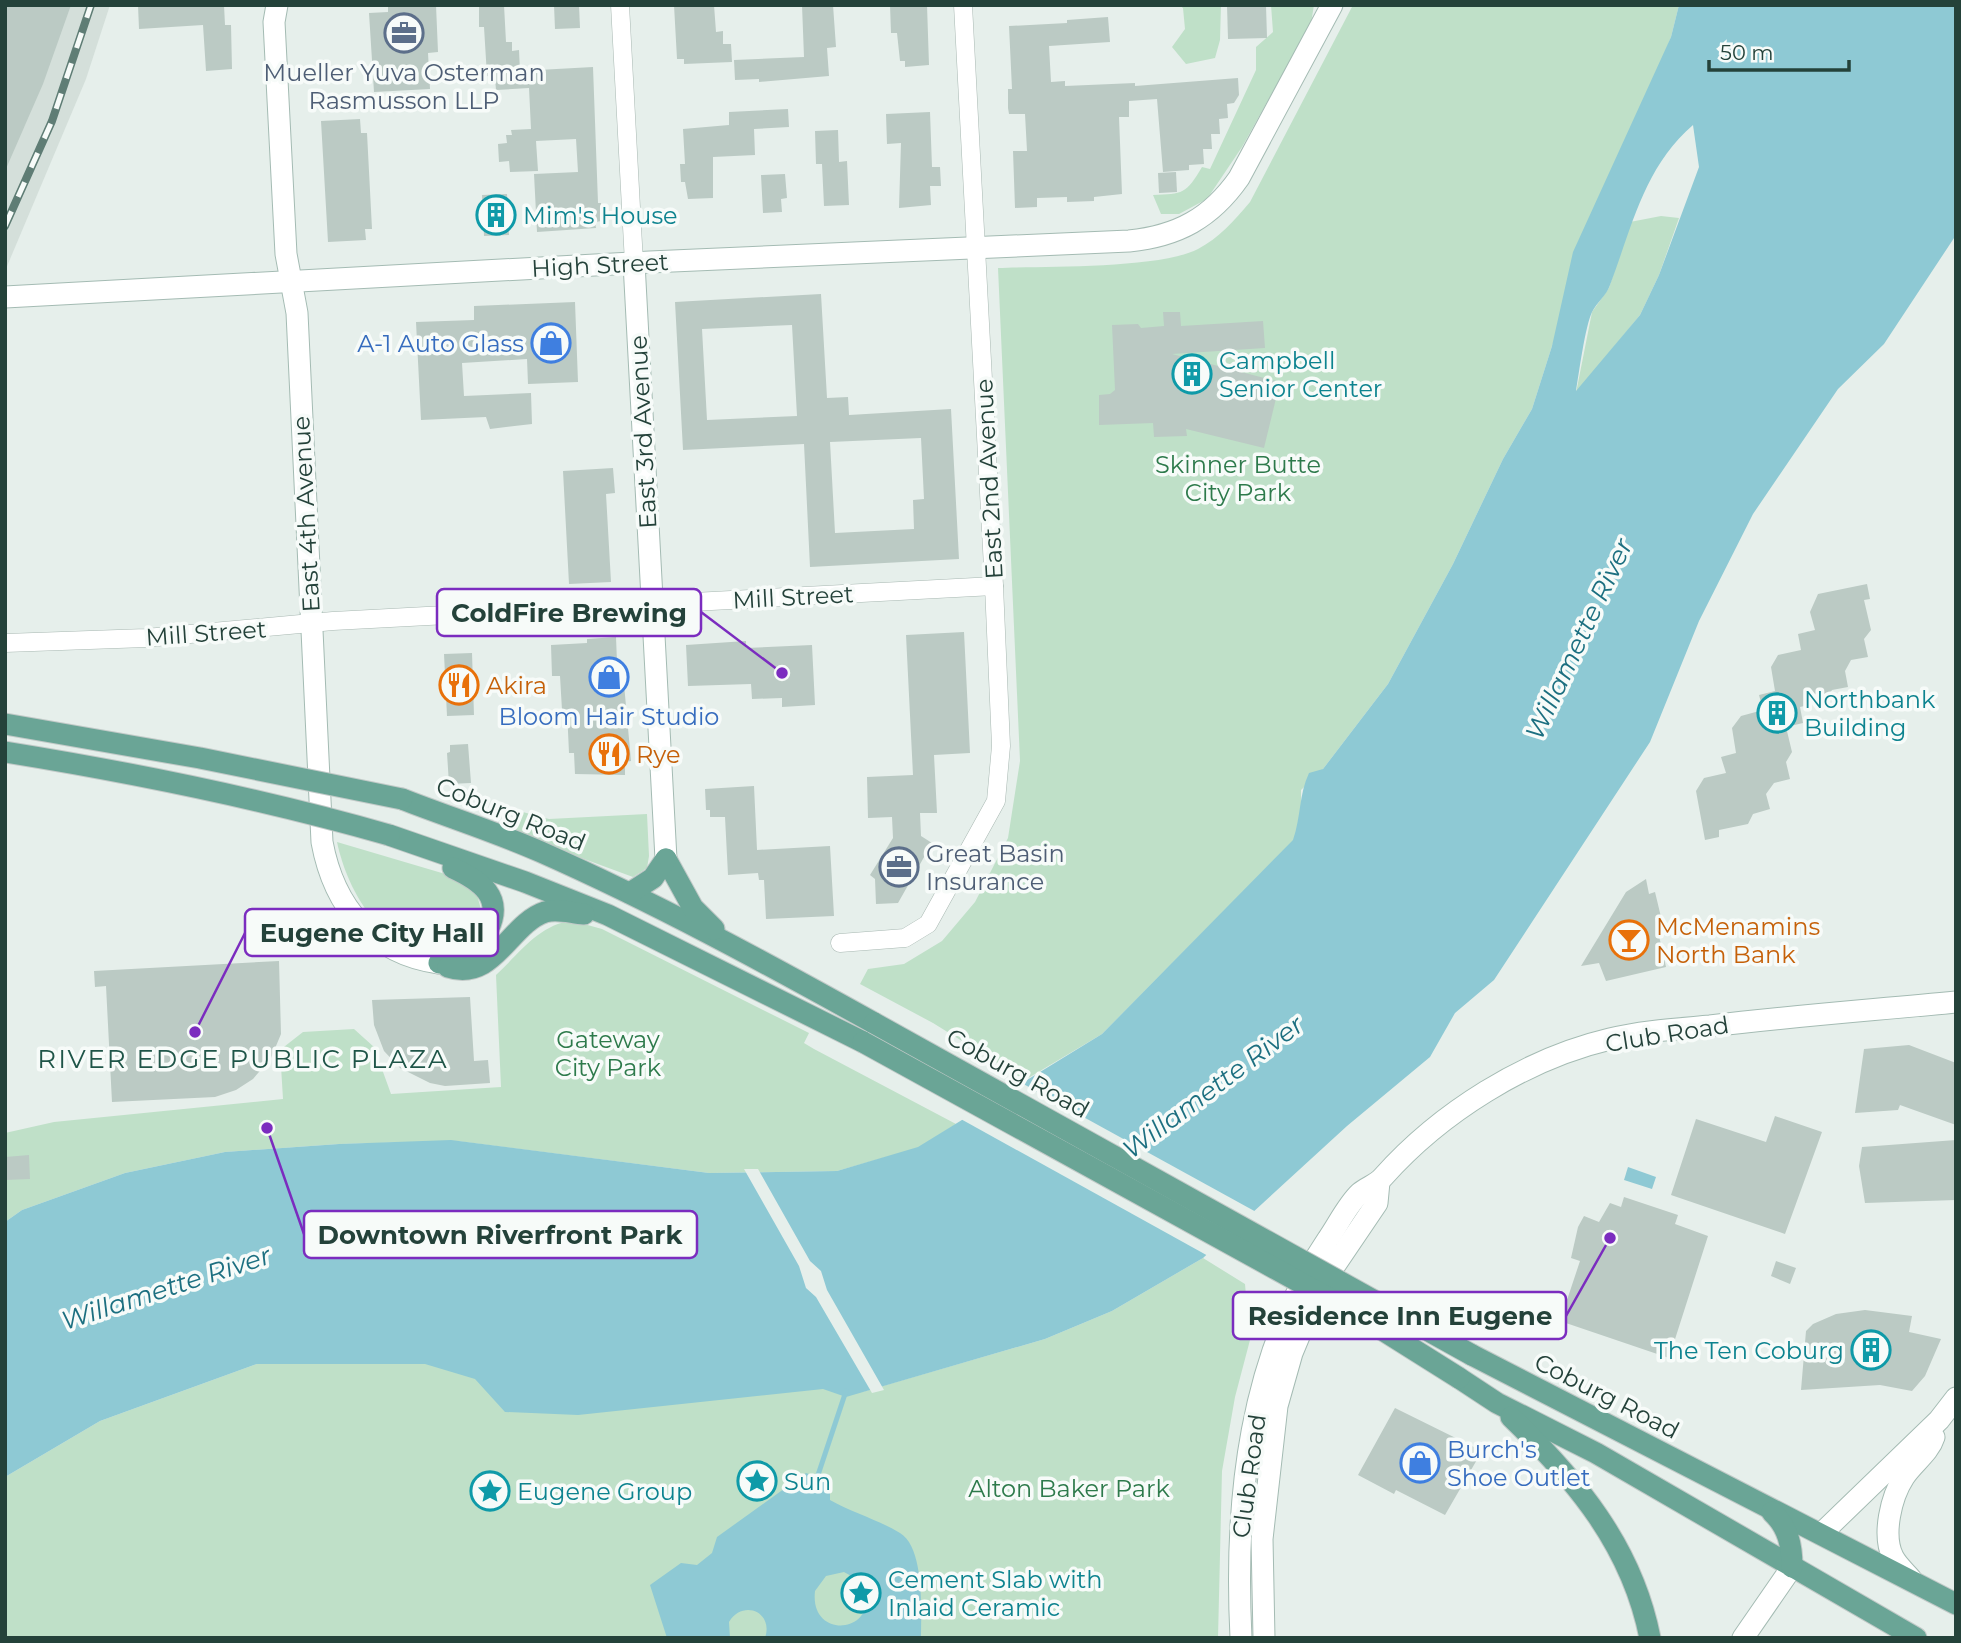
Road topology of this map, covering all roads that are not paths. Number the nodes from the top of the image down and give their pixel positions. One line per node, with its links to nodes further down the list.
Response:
1 (277, 5): 7 (street, East 4th Avenue)
2 (620, 5): 6 (street, East 3rd Avenue)
3 (963, 5): 5 (street, East 2nd Avenue)
4 (1332, 5): 5 (street, High Street)
5 (977, 248): 6 (street, High Street); 9 (street, East 2nd Avenue)
6 (634, 263): 7 (street, High Street); 10 (street, East 3rd Avenue)
7 (290, 281): 8 (street, High Street); 11 (street, East 4th Avenue)
8 (5, 297)
9 (994, 586): 10 (street, Mill Street); 20 (street, East 2nd Avenue)
10 (653, 606): 11 (street, Mill Street); 16 (street, East 3rd Avenue)
11 (312, 622): 12 (street, Mill Street); 21 (street, East 4th Avenue)
12 (5, 643)
13 (5, 724): 17 (main road, Coburg Road, bridge)
14 (5, 752): 15 (main road, Coburg Road, bridge)
15 (389, 835): 18 (main road, Coburg Road); 21 (main road)
16 (666, 859): 17 (main road); 19 (main road)
17 (630, 893): 19 (main road, Coburg Road)
18 (608, 915): 21 (main road); 25 (main road, Coburg Road, bridge)
19 (725, 941): 27 (main road, Coburg Road, bridge)
20 (840, 943)
21 (439, 964)
22 (1956, 1003): 23 (street, Club Road)
23 (1379, 1182): 33 (street, Club Road); 34 (street, Club Road)
24 (1956, 1398): 26 (street)
25 (1497, 1403): 29 (main road, Coburg Road); 32 (main road)
26 (1938, 1420): 28 (street); 30 (street)
27 (1763, 1504): 28 (main road, Coburg Road); 29 (main road)
28 (1821, 1534): 30 (main road, Coburg Road)
29 (1792, 1567): 35 (street); 36 (main road, Coburg Road)
30 (1911, 1579): 31 (main road, Coburg Road)
31 (1956, 1604)
32 (1649, 1633)
33 (1241, 1638)
34 (1264, 1638)
35 (1743, 1638)
36 (1916, 1638)

